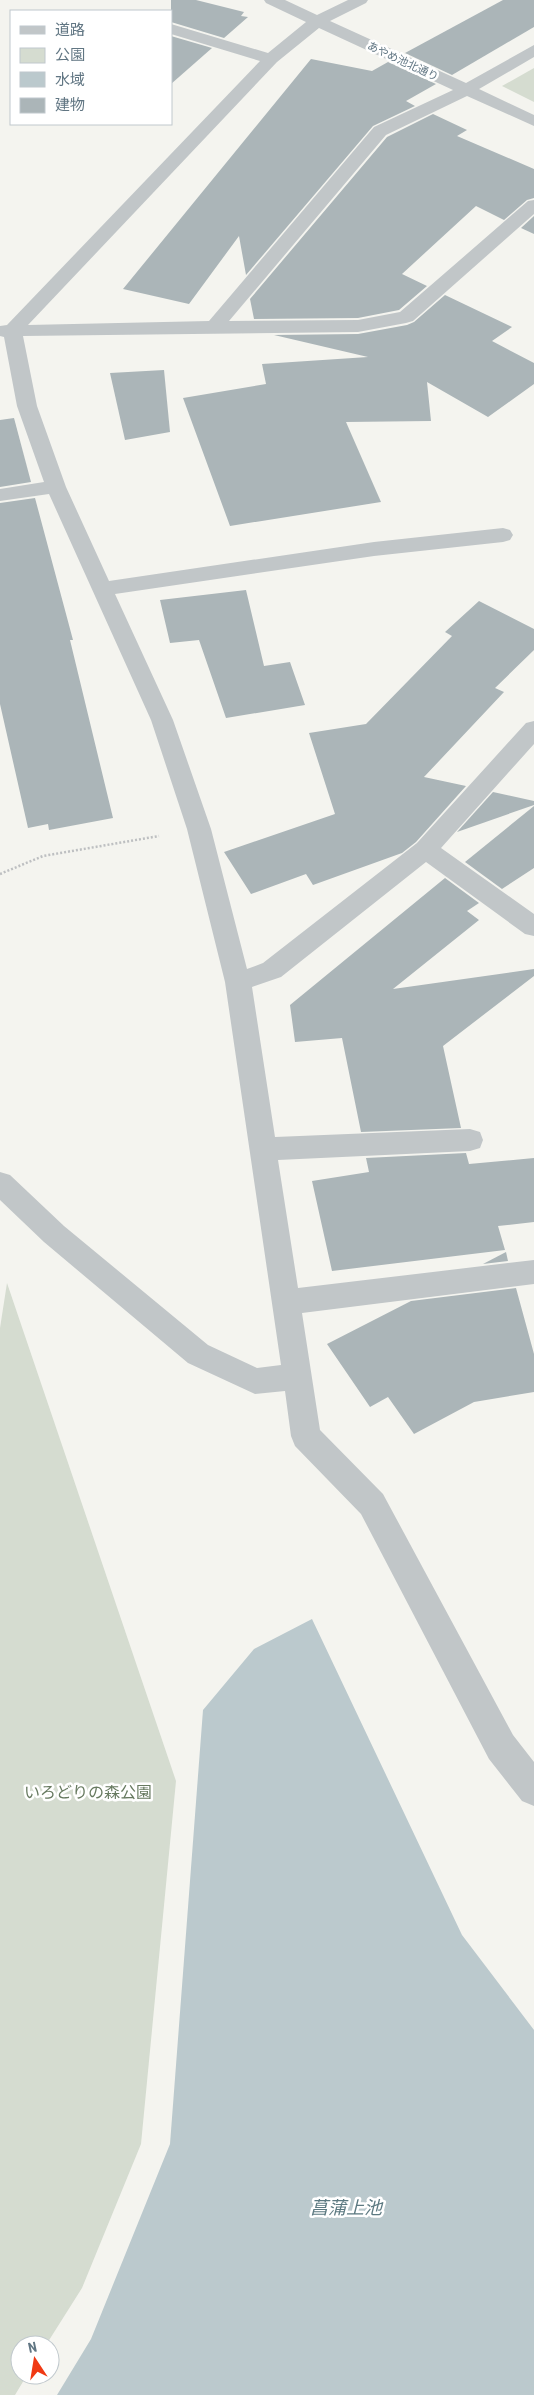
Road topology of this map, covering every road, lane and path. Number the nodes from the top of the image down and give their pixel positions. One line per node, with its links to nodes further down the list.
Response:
1 (272, 0): 3 (street, あやめ池北通り)
2 (360, 0): 3 (street)
3 (317, 21): 6 (street); 7 (street, あやめ池北通り)
4 (172, 30): 6 (street)
5 (534, 50): 7 (street)
6 (271, 59): 11 (street)
7 (466, 90): 8 (street, あやめ池北通り); 10 (street)
8 (534, 121)
9 (534, 205): 10 (street)
10 (214, 327): 11 (street)
11 (6, 331): 12 (street)
12 (56, 487): 13 (street); 15 (street)
13 (0, 496)
14 (503, 535): 15 (street)
15 (102, 589): 17 (street)
16 (534, 729): 18 (street)
17 (199, 829): 19 (path); 21 (street)
18 (426, 849): 20 (street); 21 (street)
19 (0, 874)
20 (534, 927)
21 (238, 982): 23 (street)
22 (470, 1140): 23 (street)
23 (264, 1149): 26 (street)
24 (0, 1183): 27 (street)
25 (534, 1272): 26 (street)
26 (288, 1302): 27 (street)
27 (297, 1377): 28 (street)
28 (534, 1789)

